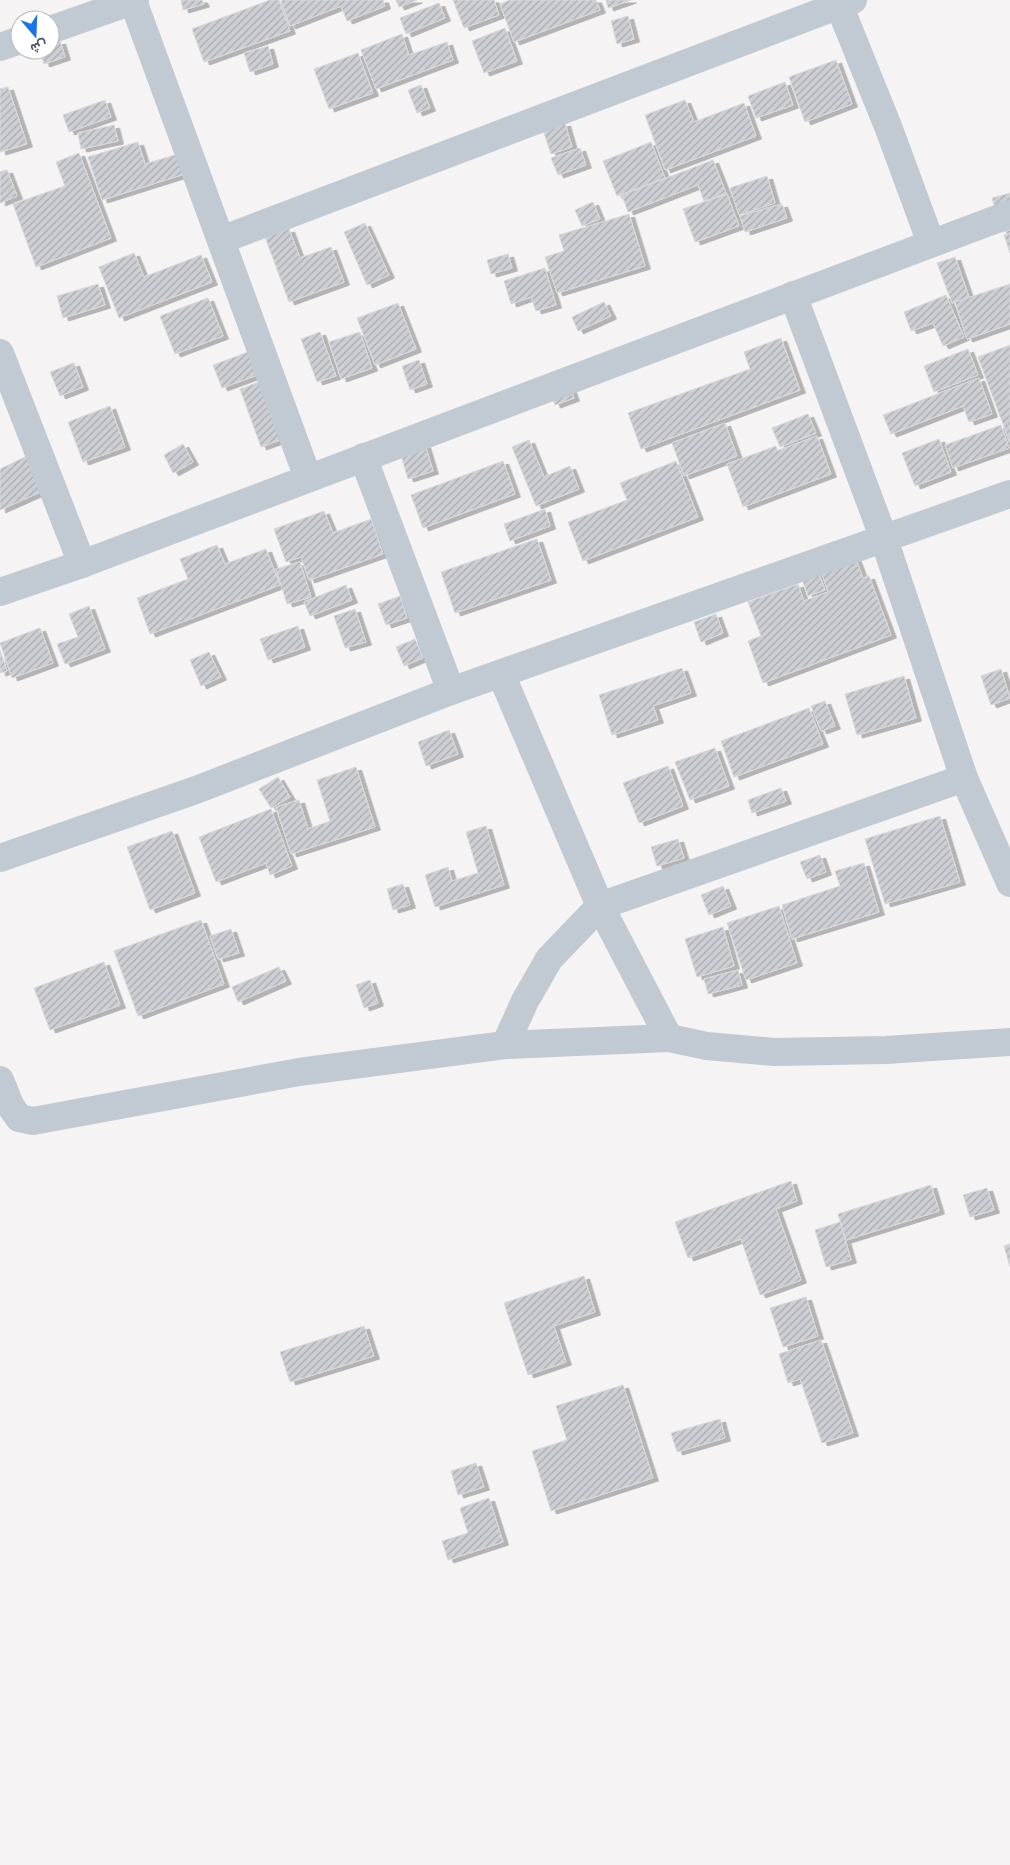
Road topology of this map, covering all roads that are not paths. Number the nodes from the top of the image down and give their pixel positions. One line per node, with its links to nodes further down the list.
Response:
1 (134, 0): 3 (street); 5 (street)
2 (843, 2): 5 (street); 6 (street)
3 (60, 26)
4 (1010, 214): 6 (street)
5 (220, 240): 10 (street)
6 (931, 243): 7 (street)
7 (793, 295): 9 (street); 12 (street)
8 (0, 353): 13 (street)
9 (363, 457): 10 (street); 16 (street)
10 (308, 478): 13 (street)
11 (1010, 494): 12 (street)
12 (884, 539): 15 (street); 17 (street)
13 (82, 564): 14 (street)
14 (0, 592)
15 (500, 674): 16 (street); 20 (street)
16 (451, 691): 18 (street)
17 (964, 778): 19 (street); 20 (street)
18 (0, 858)
19 (1010, 883)
20 (600, 906): 21 (street); 23 (street)
21 (669, 1038): 22 (street); 23 (street)
22 (1010, 1042)
23 (505, 1045): 24 (street)
24 (0, 1080)

